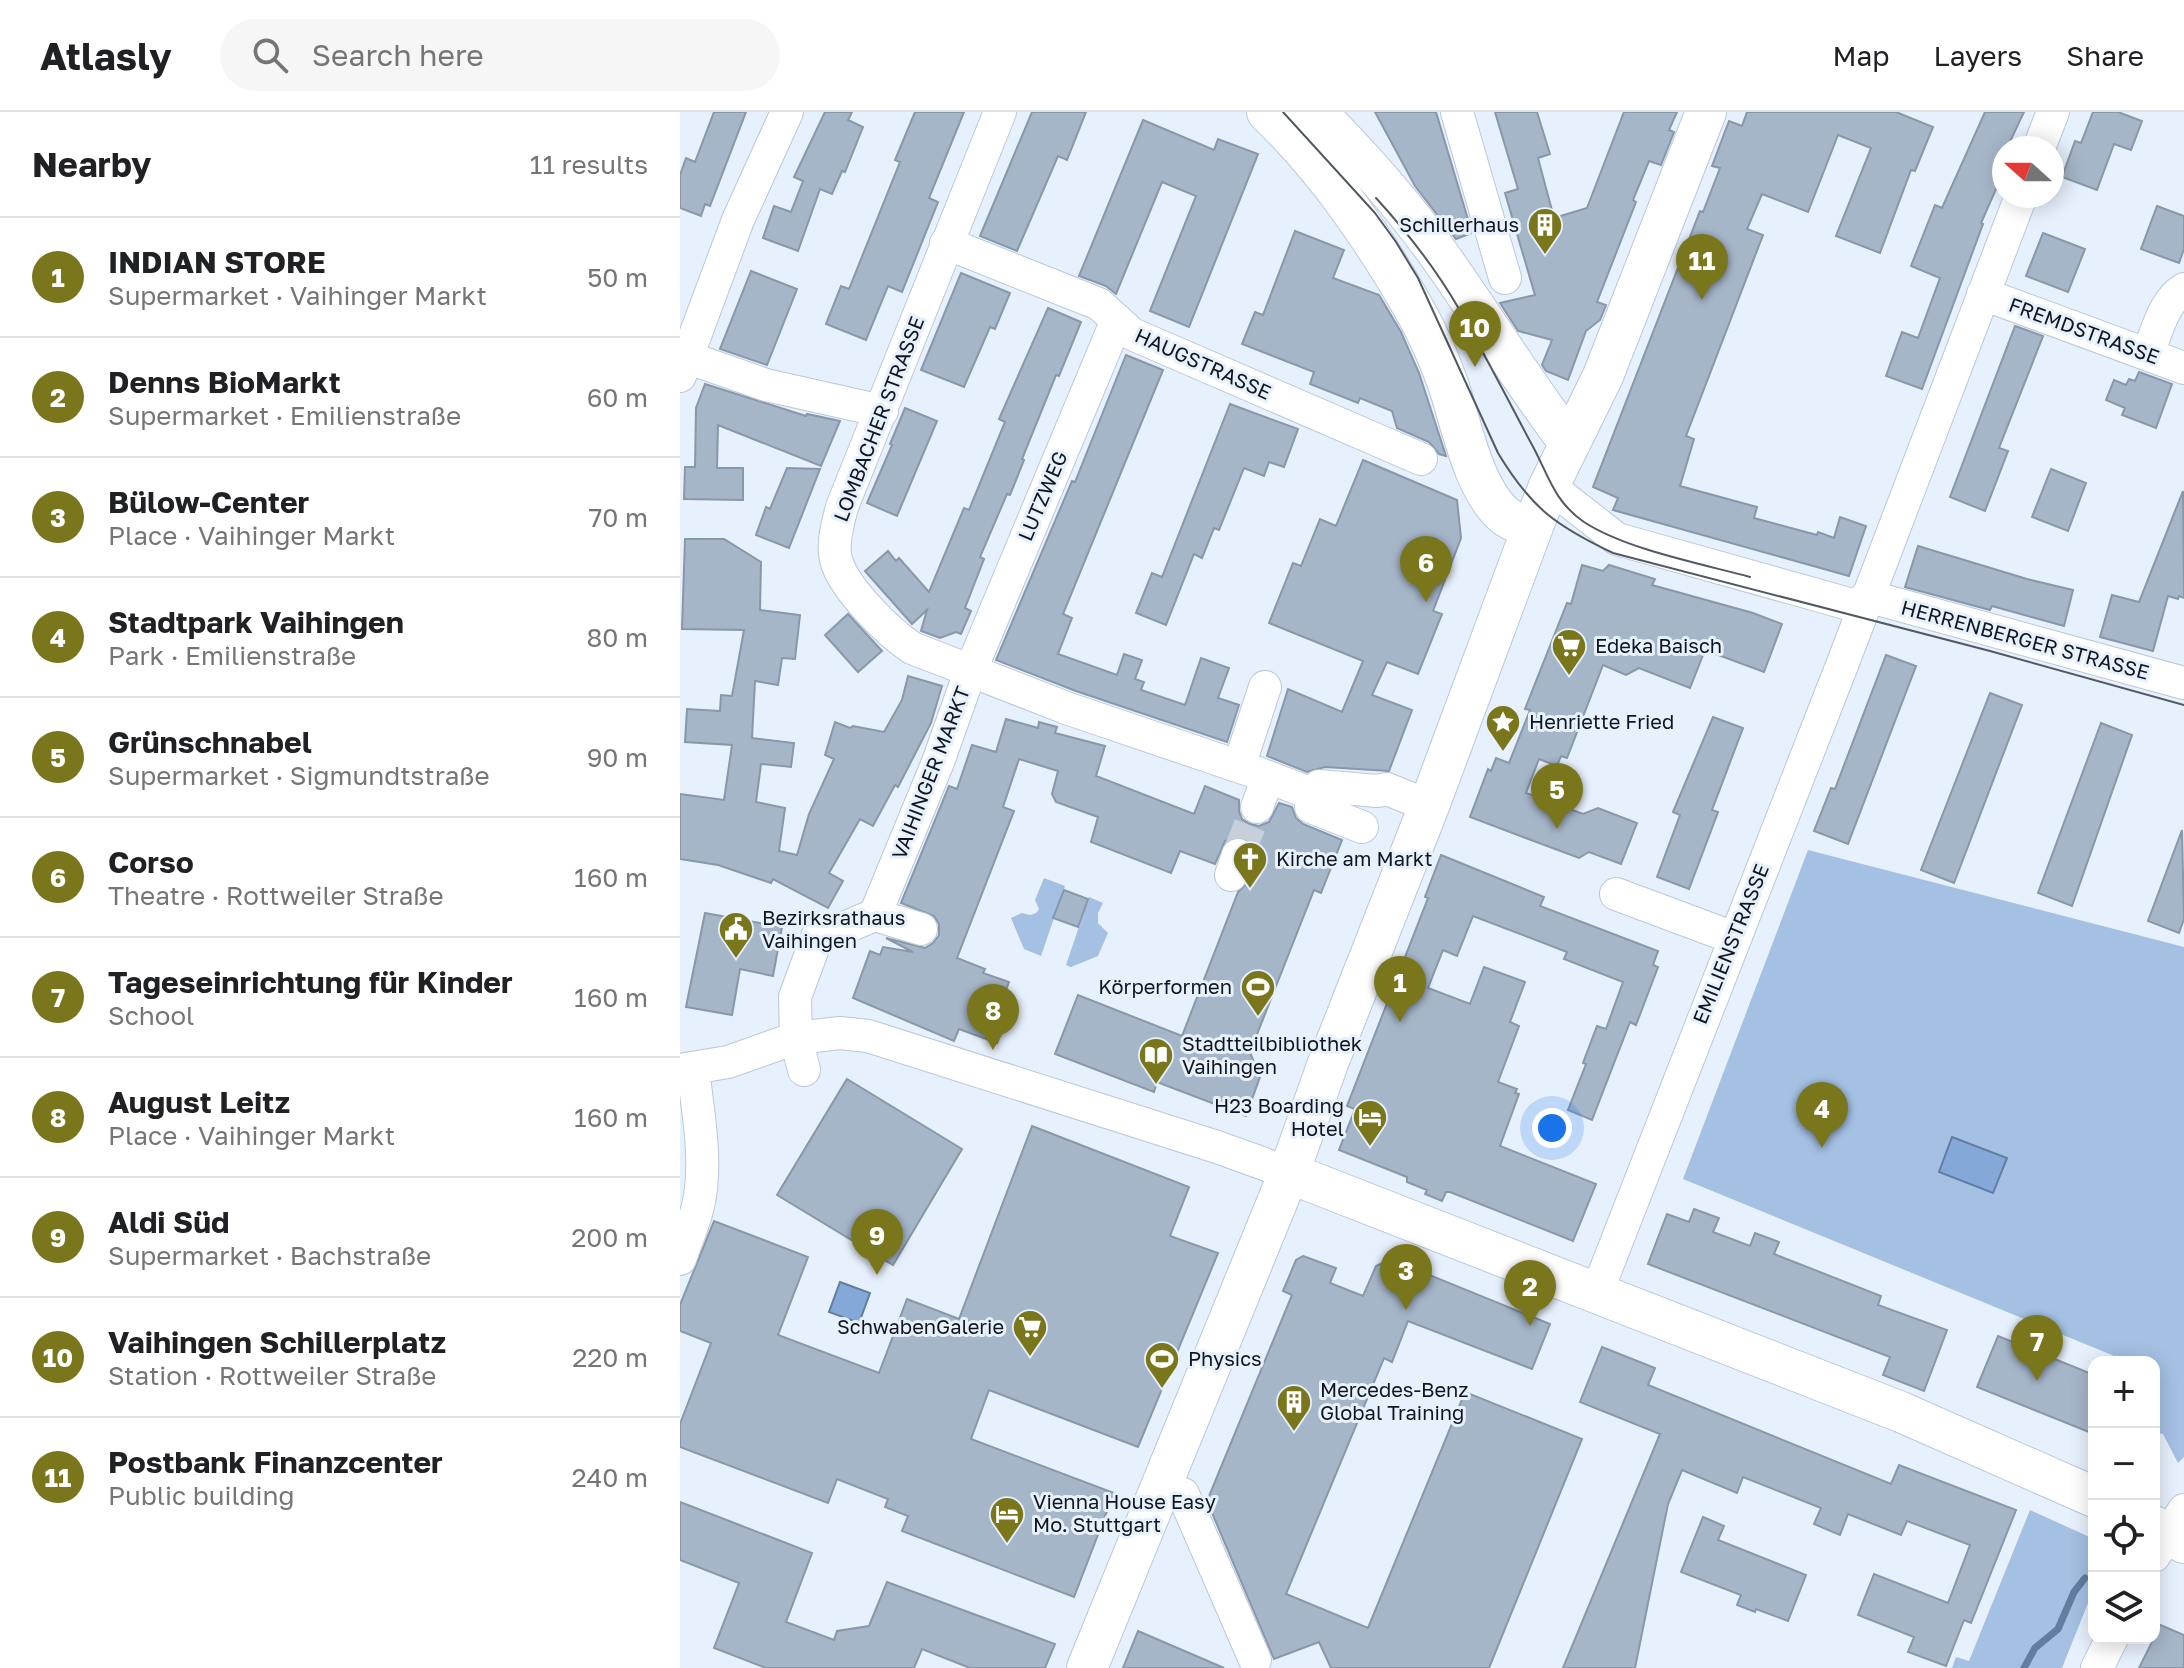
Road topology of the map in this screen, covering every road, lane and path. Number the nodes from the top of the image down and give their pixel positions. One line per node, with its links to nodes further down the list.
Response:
1 (787, 112): 16 (street)
2 (1000, 112): 10 (street, LOMBACHER STRASSE)
3 (1267, 112): 22 (main road)
4 (1316, 112): 19 (main road)
5 (1457, 112): 11 (street)
6 (1706, 112): 19 (main road)
7 (2053, 112): 8 (street)
8 (2044, 136)
9 (2016, 208): 13 (street, EMILIENSTRASSE)
10 (946, 243): 14 (street, HAUGSTRASSE); 18 (street, LOMBACHER STRASSE)
11 (1505, 278)
12 (2184, 289): 15 (street)
13 (1983, 294): 15 (street, FREMDSTRASSE); 23 (street, EMILIENSTRASSE)
14 (1117, 320): 20 (street, HAUGSTRASSE); 24 (street, LUTZWEG)
15 (2148, 353): 17 (street, FREMDSTRASSE)
16 (683, 367): 18 (street)
17 (2184, 368)
18 (882, 411): 24 (street, LOMBACHER STRASSE)
19 (1570, 444): 21 (main road)
20 (1421, 459)
21 (1549, 486): 22 (main road); 23 (street, HERRENBERGER STRASSE)
22 (1532, 529): 29 (main road)
23 (1865, 602): 25 (street, HERRENBERGER STRASSE); 35 (street, EMILIENSTRASSE)
24 (970, 672): 27 (street, VAIHINGER MARKT); 33 (street, VAIHINGER MARKT)
25 (2184, 683)
26 (1265, 687): 27 (street)
27 (1254, 771): 28 (street, VAIHINGER MARKT); 30 (street)
28 (1315, 795): 29 (street); 31 (street, VAIHINGER MARKT)
29 (1429, 806): 39 (main road)
30 (1257, 807)
31 (1362, 827)
32 (1616, 894): 35 (street)
33 (875, 915): 34 (street); 36 (street)
34 (921, 929)
35 (1734, 938): 41 (street, EMILIENSTRASSE)
36 (796, 1038): 37 (street); 38 (street); 39 (street)
37 (686, 1070): 40 (street)
38 (804, 1070)
39 (1289, 1173): 41 (main road); 42 (main road)
40 (680, 1259)
41 (1597, 1292): 43 (main road)
42 (1161, 1485): 44 (main road); 46 (street)
43 (2088, 1494)
44 (1097, 1642)
45 (2109, 1644): 47 (street)
46 (1255, 1660)
47 (2097, 1668)

